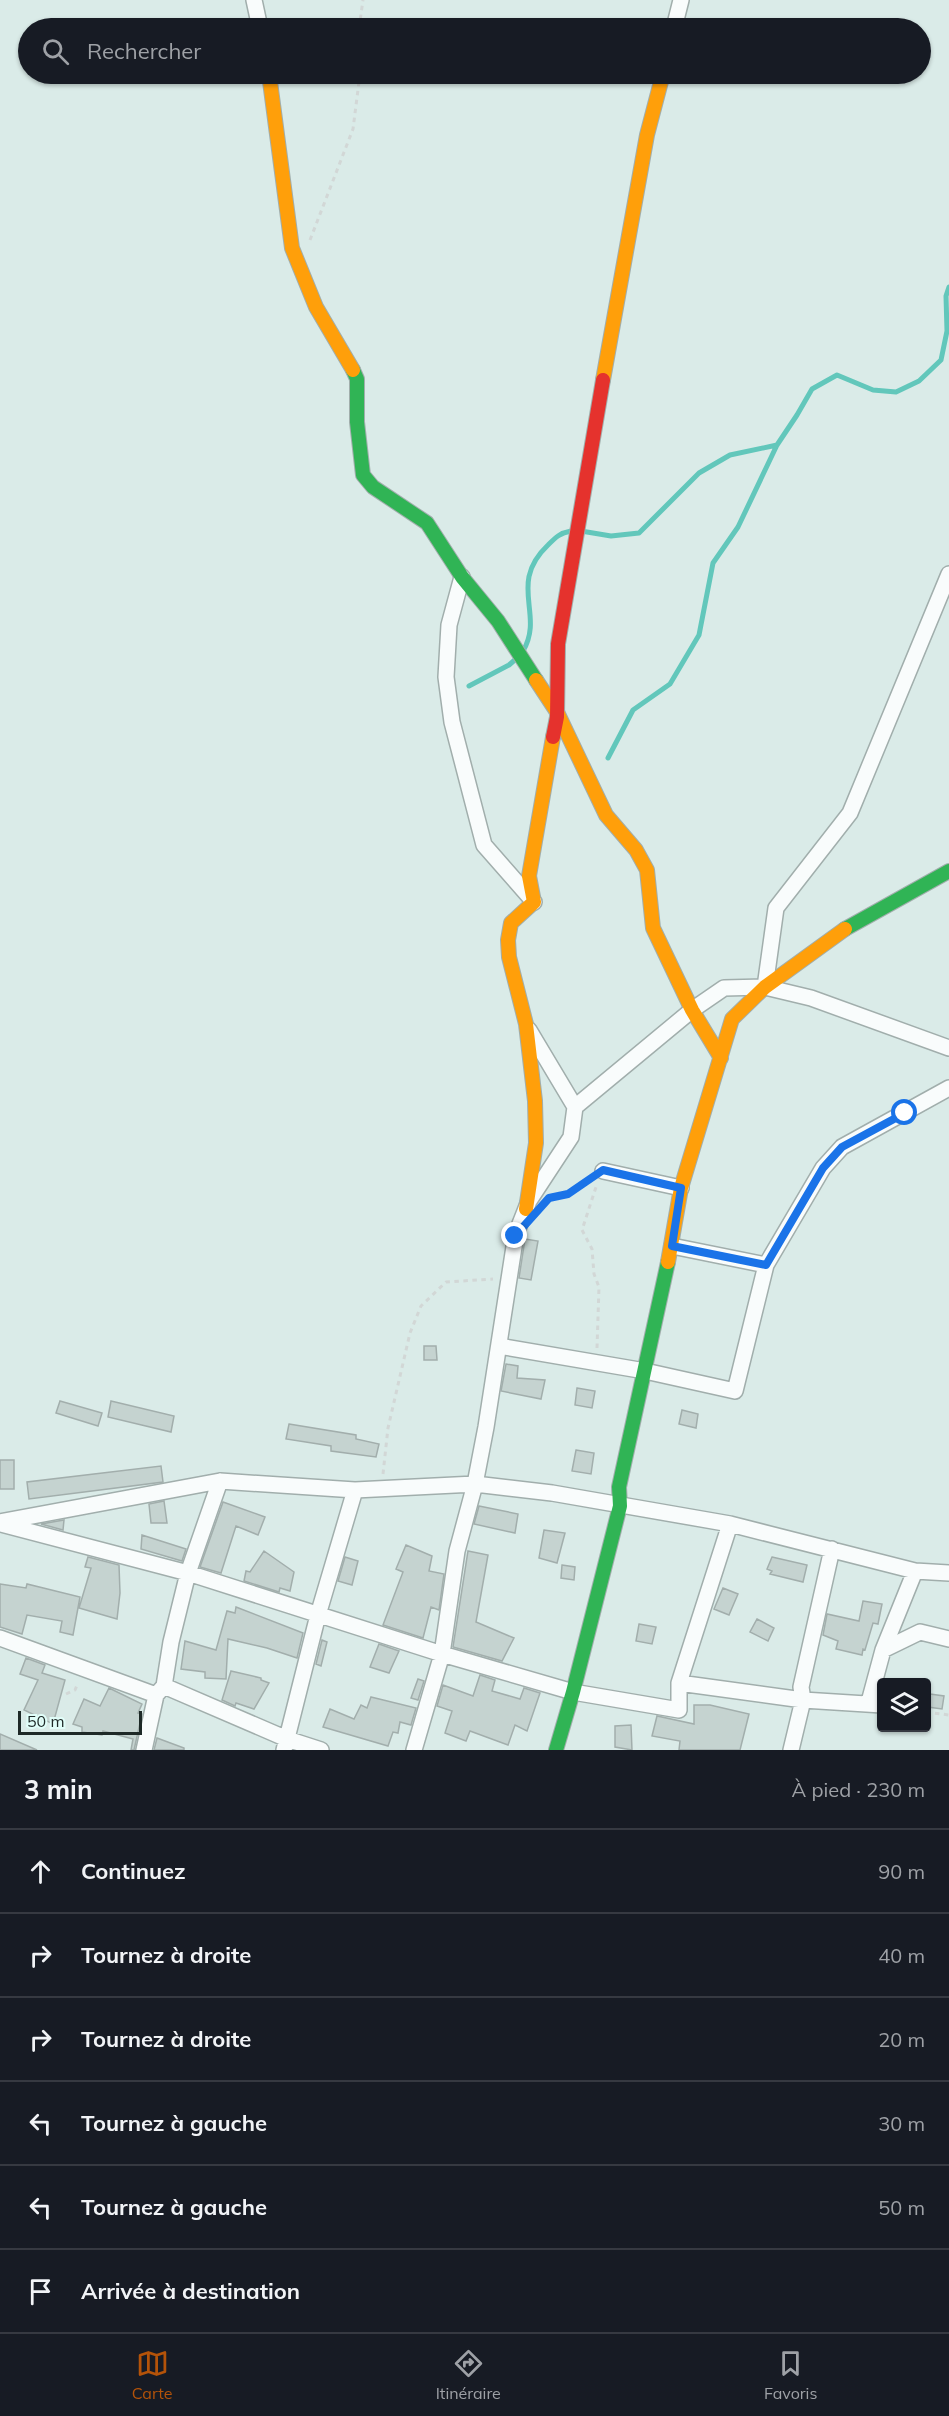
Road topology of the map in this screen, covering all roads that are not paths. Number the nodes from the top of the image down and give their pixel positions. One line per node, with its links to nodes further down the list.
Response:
1 (254, 0): 3 (street)
2 (681, 0): 4 (street)
3 (258, 18)
4 (676, 18)
5 (271, 84): 8 (street)
6 (660, 84): 9 (street)
7 (949, 574): 12 (street)
8 (462, 577): 9 (street); 11 (street)
9 (557, 712): 11 (street); 13 (street)
10 (949, 871): 12 (street)
11 (534, 902): 14 (street)
12 (765, 987): 13 (street); 15 (street); 16 (street)
13 (692, 1011): 16 (street); 18 (street)
14 (526, 1024): 18 (street); 21 (street)
15 (949, 1048)
16 (721, 1058): 20 (street)
17 (949, 1089): 23 (street)
18 (575, 1107): 21 (street)
19 (603, 1170): 20 (street)
20 (681, 1188): 22 (street)
21 (526, 1209): 24 (street)
22 (672, 1246): 23 (street); 25 (street)
23 (766, 1265): 25 (street)
24 (499, 1346): 25 (street); 27 (street)
25 (645, 1371): 29 (street)
26 (220, 1481): 28 (street); 30 (street); 34 (street)
27 (475, 1484): 28 (street); 29 (street); 40 (street)
28 (355, 1490): 36 (street)
29 (620, 1506): 31 (street); 43 (street)
30 (0, 1523): 34 (street)
31 (730, 1524): 32 (street); 41 (street)
32 (832, 1549): 33 (street); 44 (street)
33 (915, 1571): 35 (street); 39 (street)
34 (188, 1573): 36 (street); 42 (street)
35 (949, 1573)
36 (318, 1615): 40 (street); 46 (street)
37 (0, 1638): 42 (street)
38 (949, 1639): 39 (street)
39 (883, 1650): 45 (street)
40 (442, 1654): 43 (street); 49 (street)
41 (679, 1683): 43 (street); 44 (street)
42 (160, 1691): 46 (street); 47 (street)
43 (573, 1692): 50 (street)
44 (803, 1701): 45 (street); 51 (street)
45 (875, 1704)
46 (285, 1744): 48 (street)
47 (144, 1750)
48 (321, 1750)
49 (414, 1750)
50 (556, 1750)
51 (791, 1750)

